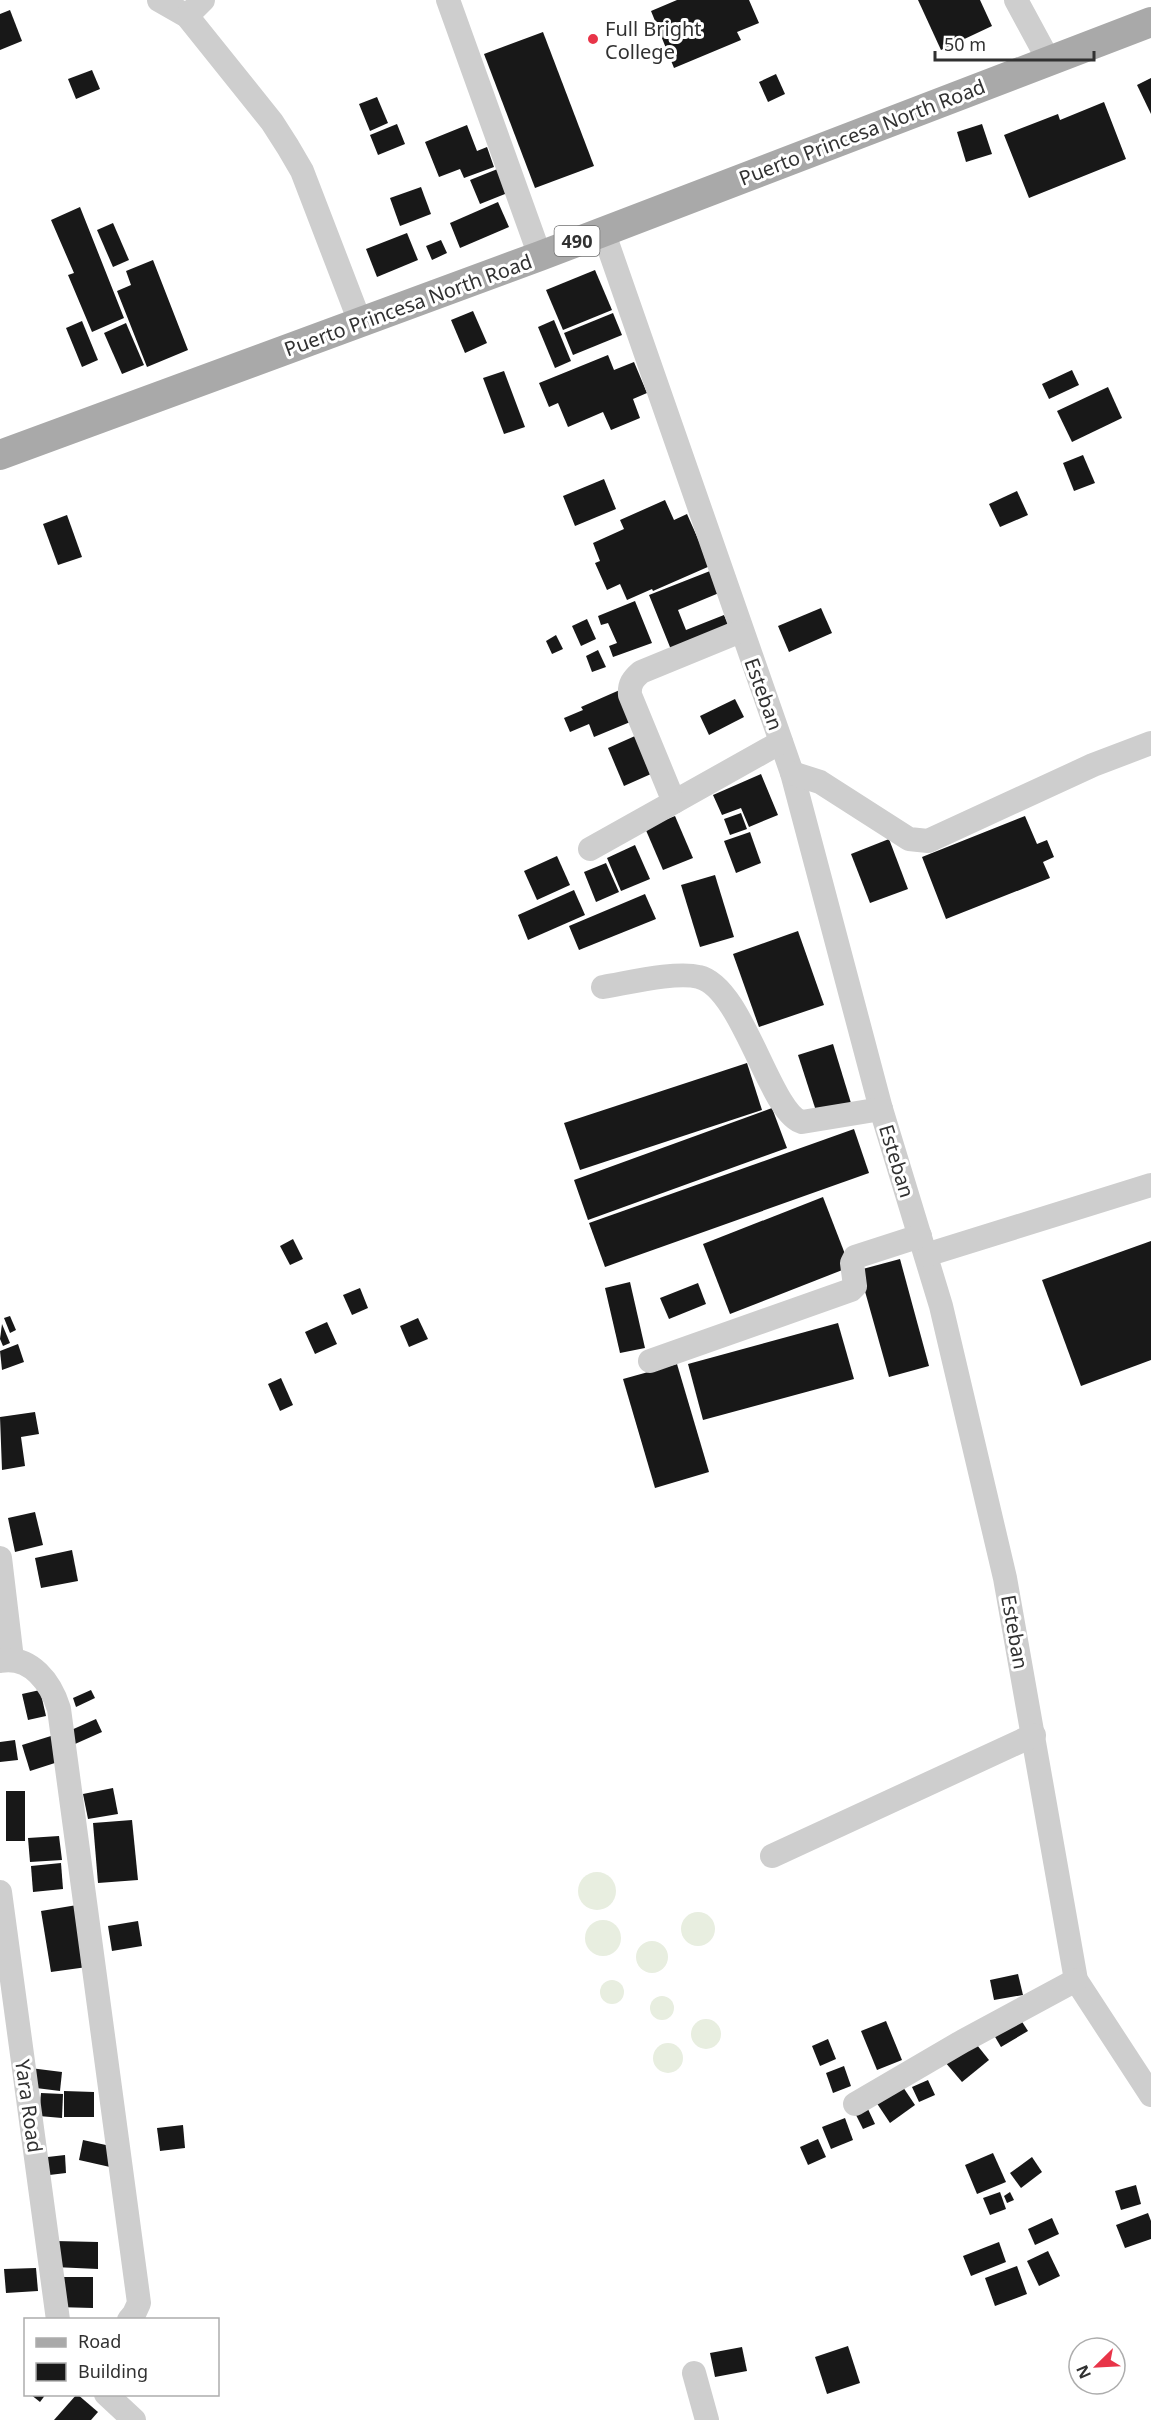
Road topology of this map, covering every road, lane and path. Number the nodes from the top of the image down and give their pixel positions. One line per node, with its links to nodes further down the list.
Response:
1 (159, 0): 4 (street)
2 (448, 0): 8 (street)
3 (1016, 0): 6 (street)
4 (195, 8): 9 (street)
5 (1151, 22): 6 (main road, Puerto Princesa North Road / 490)
6 (1049, 61): 7 (main road, Puerto Princesa North Road / 490)
7 (603, 231): 8 (main road, Puerto Princesa North Road / 490); 11 (street, Esteban)
8 (540, 256): 9 (main road, Puerto Princesa North Road / 490)
9 (360, 322): 10 (main road, Puerto Princesa North Road / 490)
10 (0, 455)
11 (741, 631): 12 (street, Esteban); 15 (street)
12 (781, 742): 14 (street, Esteban); 15 (street)
13 (1151, 743): 14 (street)
14 (792, 773): 18 (street, Esteban)
15 (674, 802): 16 (street)
16 (590, 849)
17 (603, 987): 18 (street)
18 (882, 1109): 20 (street, Esteban)
19 (1151, 1185): 20 (street)
20 (923, 1246): 21 (street); 24 (street, Esteban)
21 (650, 1361)
22 (0, 1558): 23 (street)
23 (6, 1660): 31 (street)
24 (1034, 1735): 25 (street); 27 (street, Esteban)
25 (772, 1856)
26 (0, 1892): 30 (street, Yara Road)
27 (1076, 1980): 28 (street, Esteban); 29 (street)
28 (1151, 2095)
29 (855, 2104)
30 (58, 2318)
31 (130, 2318)
32 (694, 2373): 35 (street)
33 (108, 2396): 34 (street)
34 (134, 2420)
35 (707, 2420)

